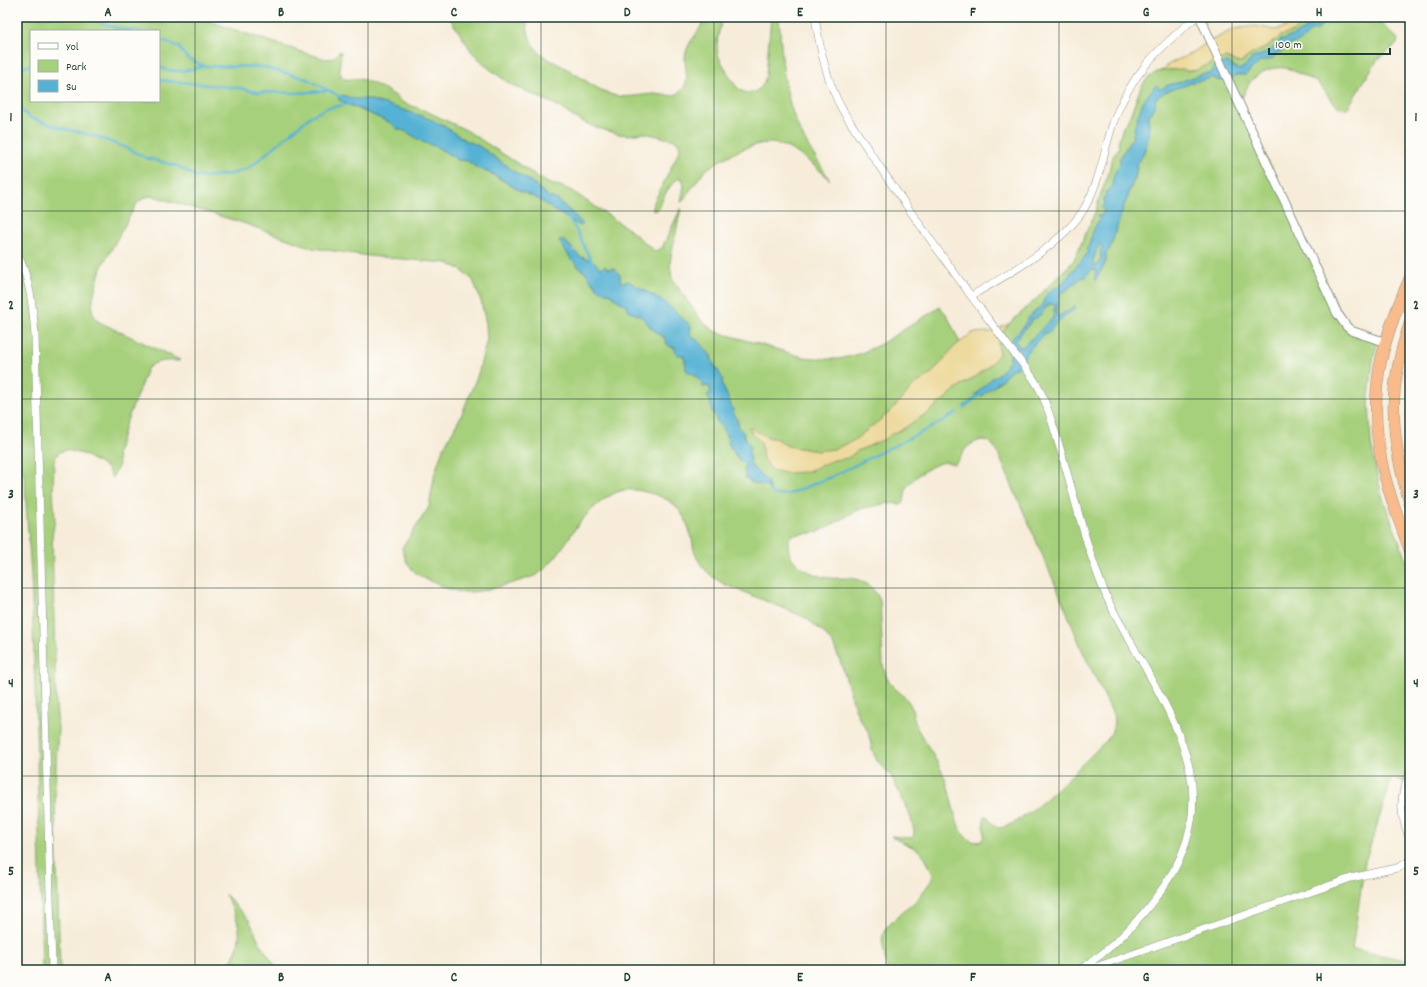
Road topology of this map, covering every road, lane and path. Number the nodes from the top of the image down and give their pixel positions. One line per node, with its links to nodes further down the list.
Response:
1 (815, 17): 6 (street)
2 (1196, 17): 6 (street)
3 (1202, 21): 8 (street)
4 (17, 253): 14 (street)
5 (1410, 278): 8 (highway)
6 (971, 296): 15 (street)
7 (1410, 322): 9 (highway)
8 (1385, 342): 10 (highway)
9 (1410, 504)
10 (1410, 551)
11 (1410, 773): 12 (street)
12 (1410, 840)
13 (1410, 861): 16 (street)
14 (52, 970)
15 (1079, 970)
16 (1087, 970)

